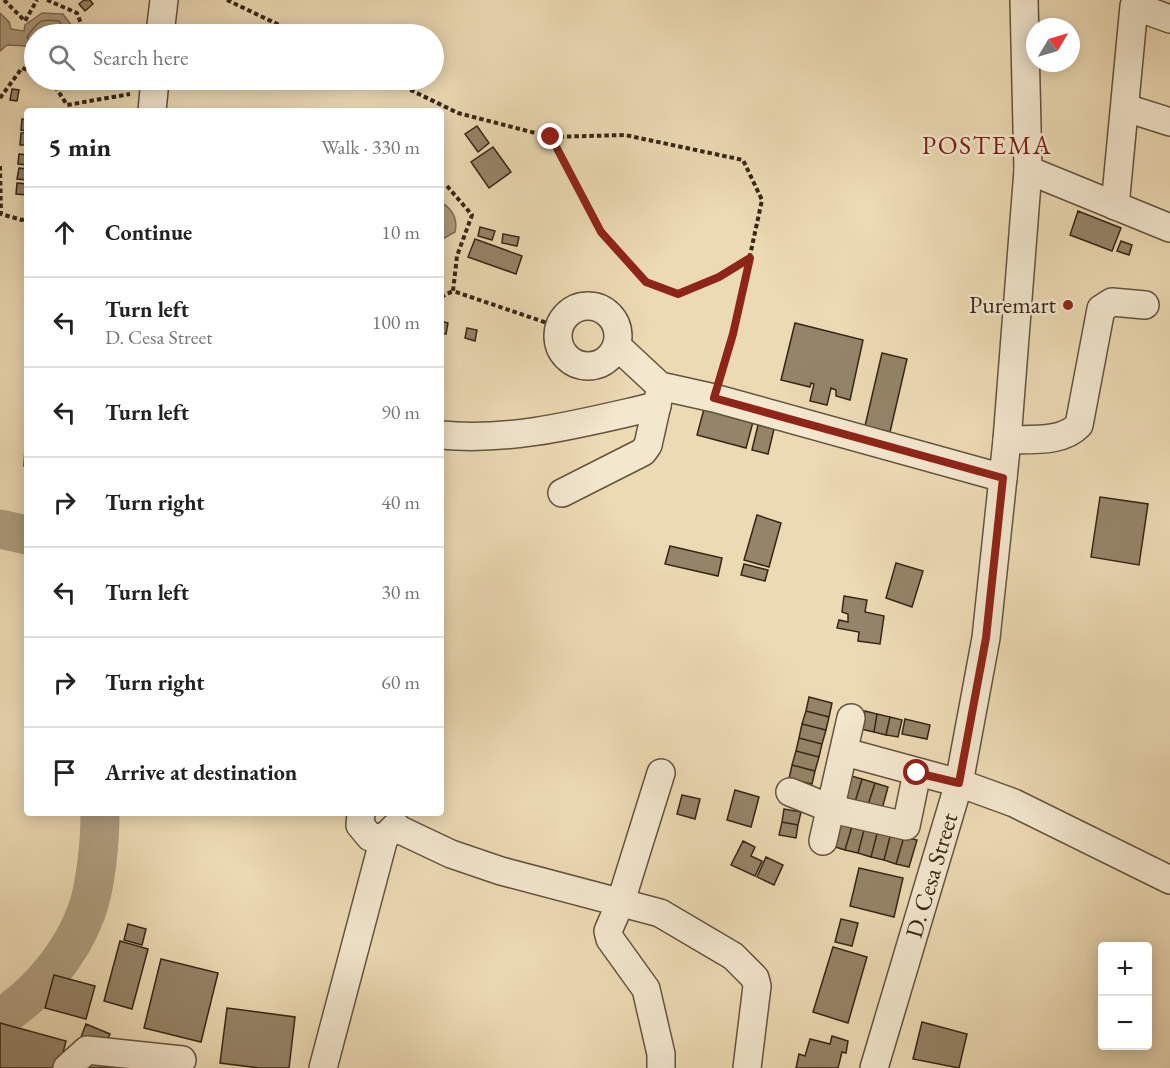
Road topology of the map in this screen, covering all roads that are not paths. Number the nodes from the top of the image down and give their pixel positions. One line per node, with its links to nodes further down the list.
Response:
1 (164, 0): 4 (street)
2 (1024, 0): 7 (street, D. Cesa Street)
3 (1170, 19): 5 (street)
4 (161, 24)
5 (1126, 108): 6 (street); 8 (street)
6 (1170, 122)
7 (1028, 170): 8 (street); 14 (street, D. Cesa Street)
8 (1114, 206): 9 (street)
9 (1170, 228)
10 (1145, 305): 14 (street)
11 (617, 346): 11 (street); 12 (street)
12 (659, 396): 13 (street); 15 (street); 16 (street)
13 (444, 435)
14 (1007, 440): 15 (street, D. Cesa Street)
15 (1003, 478): 21 (street, D. Cesa Street)
16 (562, 493)
17 (851, 718): 18 (street)
18 (845, 752): 20 (street); 23 (street)
19 (661, 773): 28 (street)
20 (917, 773): 21 (street); 23 (street)
21 (959, 783): 27 (street); 34 (street, D. Cesa Street)
22 (790, 792): 23 (street)
23 (832, 809): 26 (street)
24 (361, 816): 25 (street)
25 (392, 826): 28 (street); 31 (street)
26 (824, 841)
27 (1170, 880)
28 (621, 901): 32 (street); 33 (street)
29 (182, 1060): 30 (street)
30 (67, 1068)
31 (323, 1068)
32 (661, 1068)
33 (747, 1068)
34 (874, 1068)

